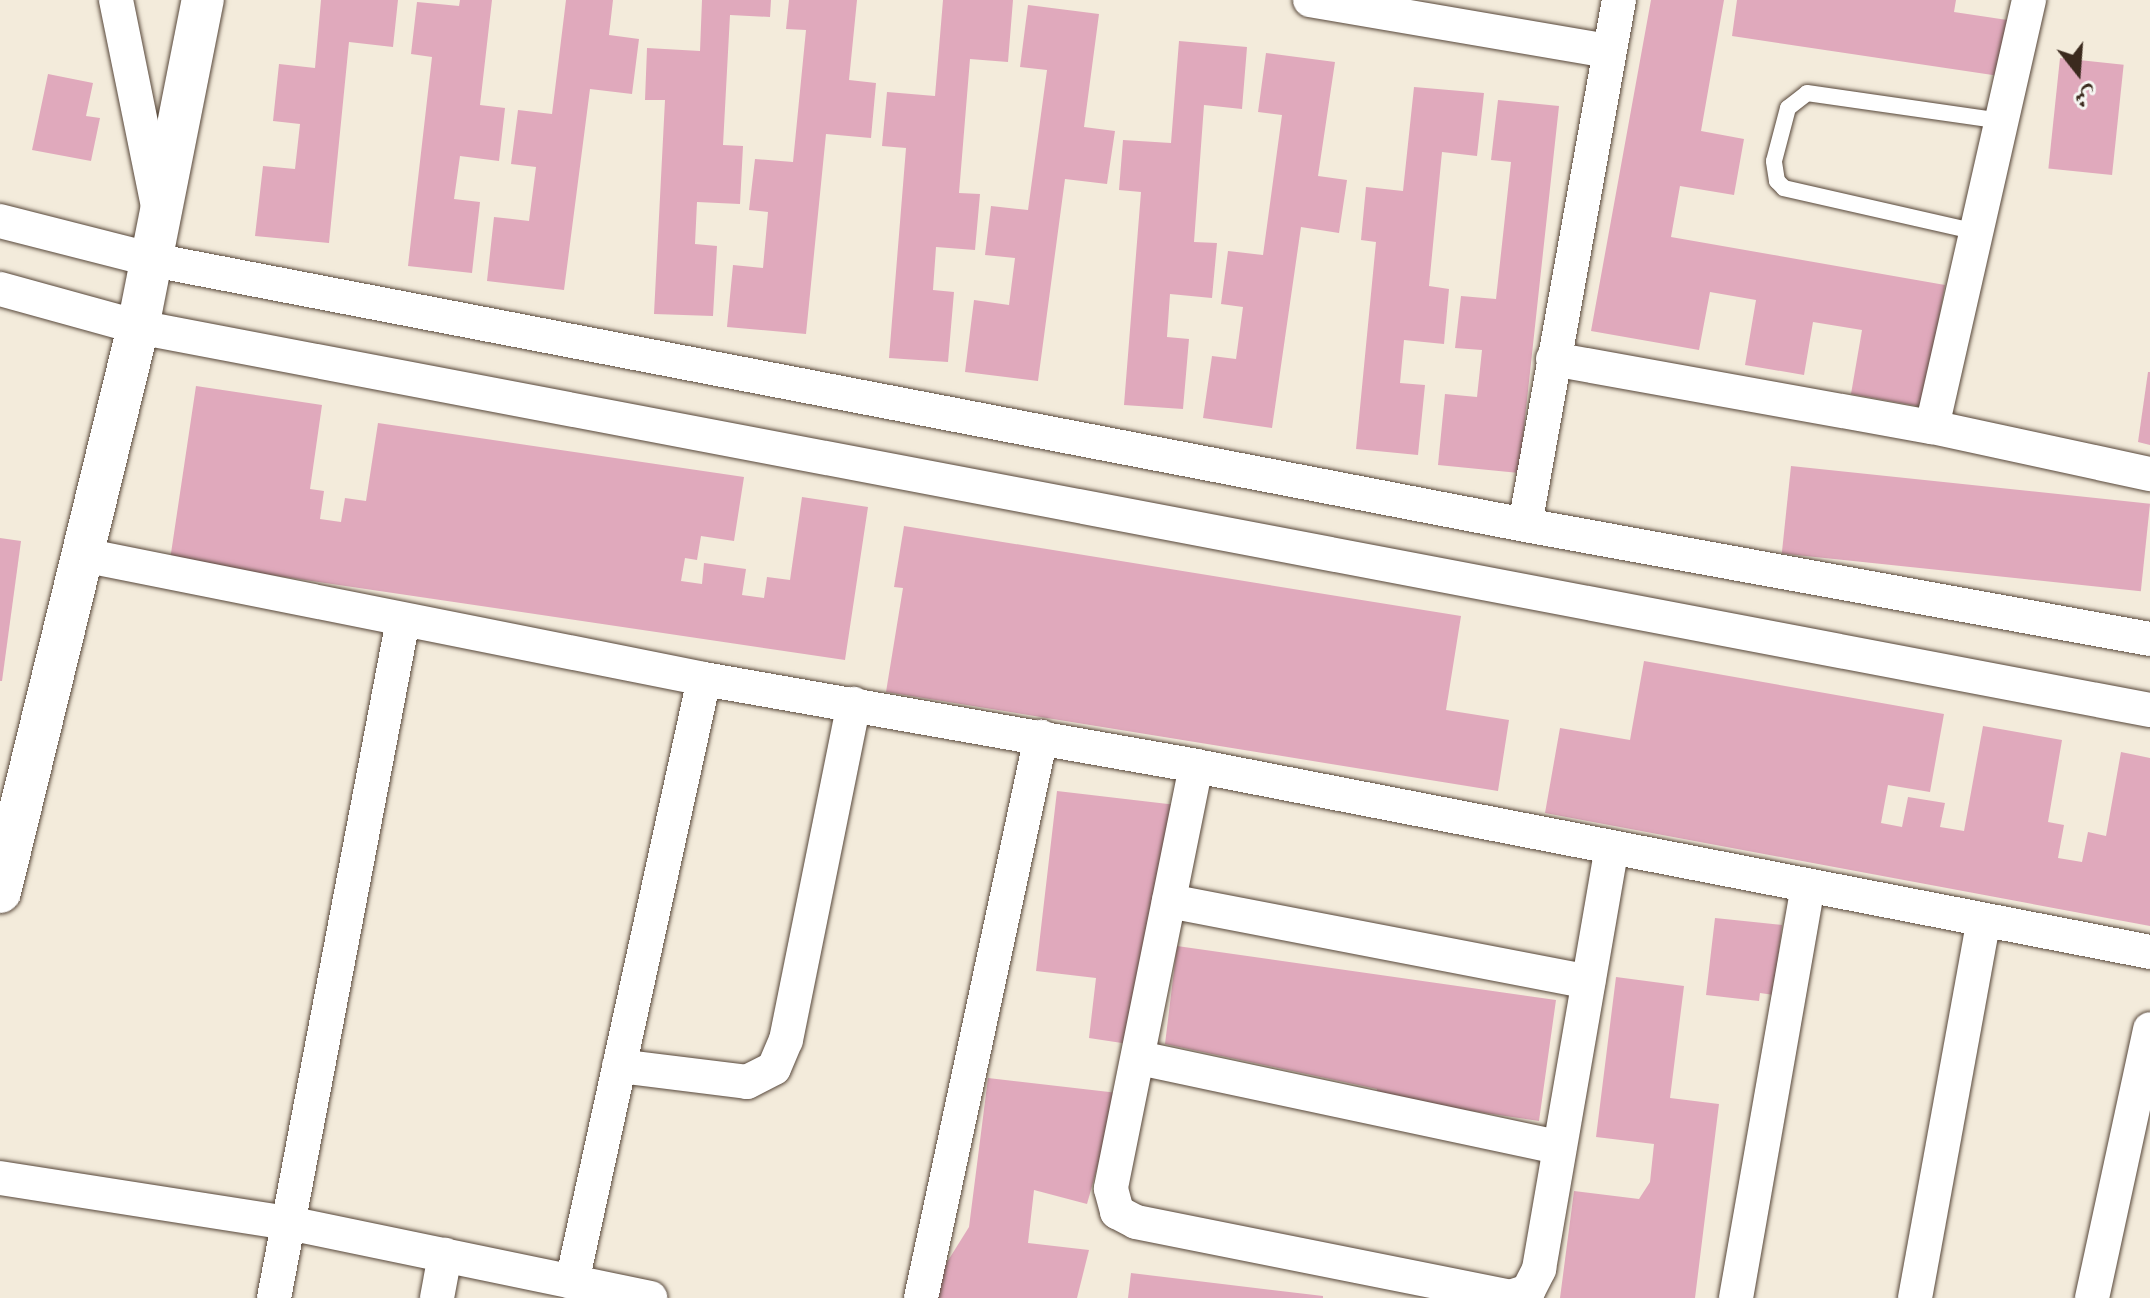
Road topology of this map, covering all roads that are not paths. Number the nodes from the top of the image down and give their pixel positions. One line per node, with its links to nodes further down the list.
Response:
1 (116, 0): 10 (street)
2 (203, 0): 10 (street)
3 (1310, 0): 6 (street)
4 (1619, 0): 6 (street)
5 (2029, 0): 7 (street)
6 (1609, 51): 13 (street)
7 (2001, 121): 9 (street); 9 (lane)
8 (0, 221): 10 (street)
9 (1977, 232): 14 (street)
10 (157, 240): 12 (street); 16 (street)
11 (0, 289): 12 (street)
12 (138, 327): 17 (street); 22 (street)
13 (1553, 359): 14 (street); 16 (street)
14 (1932, 427): 15 (street)
15 (2150, 474)
16 (1525, 525): 19 (street)
17 (83, 555): 18 (street); 27 (street)
18 (403, 620): 20 (street); 37 (street)
19 (2150, 639)
20 (704, 679): 21 (street); 34 (street)
21 (854, 704): 23 (street); 34 (street)
22 (2150, 710)
23 (1041, 737): 24 (street); 43 (street)
24 (1196, 766): 25 (street); 28 (street)
25 (1611, 850): 26 (street); 31 (street)
26 (1808, 886): 29 (street); 44 (street)
27 (0, 892)
28 (1169, 901): 31 (street); 33 (street)
29 (1984, 920): 30 (street); 45 (street)
30 (2150, 952)
31 (1588, 982): 35 (street)
32 (2150, 1029): 46 (street)
33 (1139, 1058): 35 (street); 35 (street)
34 (619, 1066): 39 (street)
35 (1557, 1147)
36 (0, 1178): 37 (street)
37 (289, 1223): 38 (street); 40 (street)
38 (445, 1255): 39 (street); 41 (street)
39 (572, 1282): 42 (street)
40 (274, 1298)
41 (437, 1298)
42 (650, 1298)
43 (921, 1298)
44 (1736, 1298)
45 (1915, 1298)
46 (2092, 1298)

